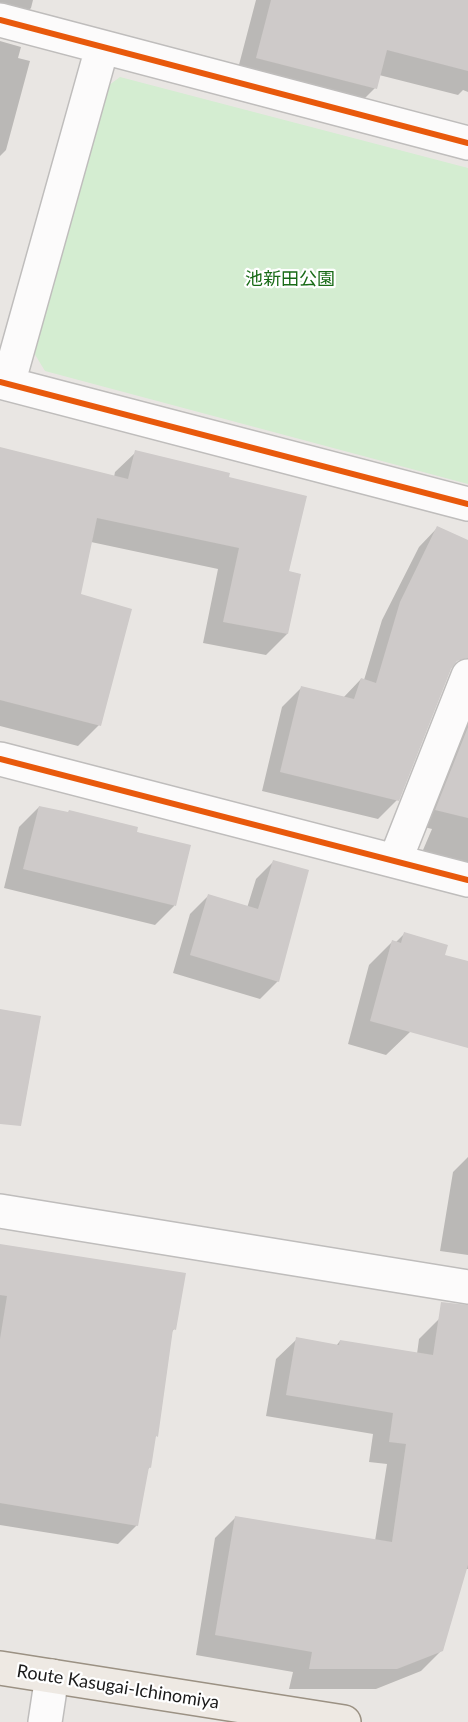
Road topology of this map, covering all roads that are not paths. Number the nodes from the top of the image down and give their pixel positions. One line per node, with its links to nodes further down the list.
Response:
1 (0, 20): 2 (street)
2 (102, 48): 3 (street); 4 (street)
3 (468, 143)
4 (4, 383): 5 (street)
5 (468, 504)
6 (468, 676): 8 (street)
7 (0, 759): 8 (street)
8 (395, 861): 9 (street)
9 (468, 880)
10 (0, 1211): 11 (street)
11 (468, 1287)
12 (0, 1668): 13 (main road, Route Kasugai-Ichinomiya)
13 (52, 1676): 14 (street); 15 (main road, Route Kasugai-Ichinomiya)
14 (45, 1722)
15 (344, 1722)

